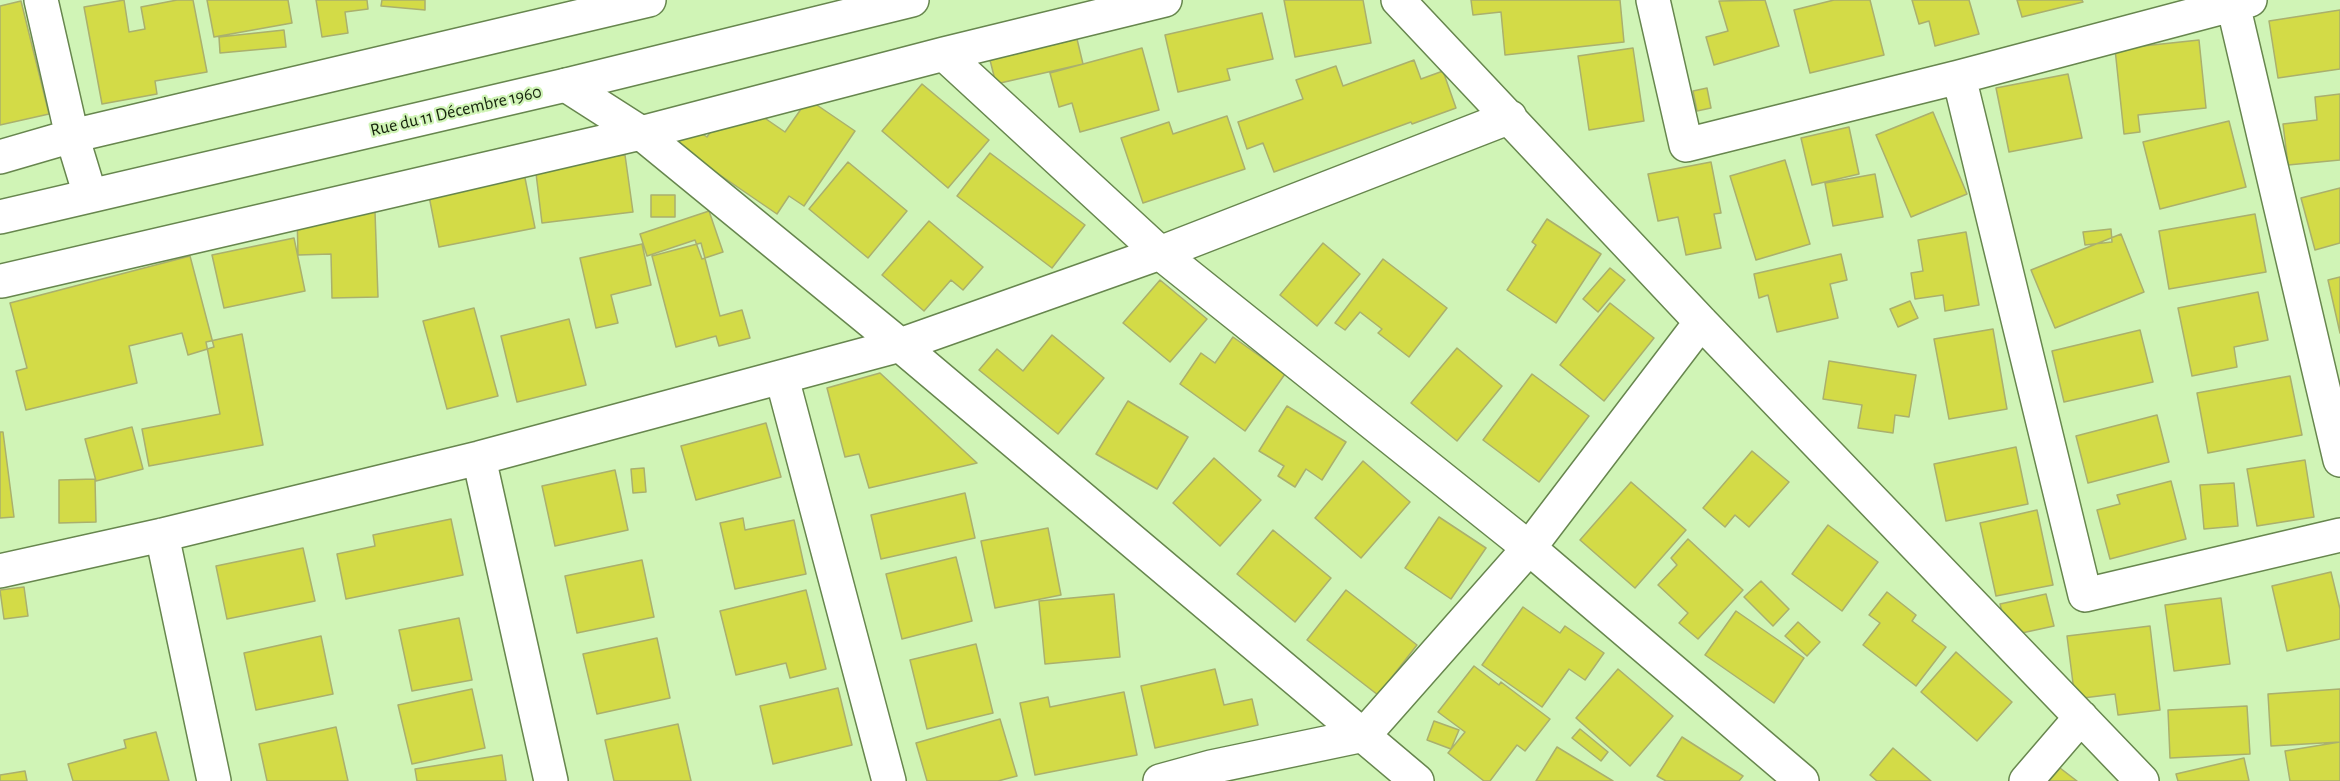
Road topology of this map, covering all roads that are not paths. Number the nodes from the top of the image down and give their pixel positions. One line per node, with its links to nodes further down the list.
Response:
1 (41, 0): 13 (street)
2 (649, 0): 13 (street)
3 (912, 0): 10 (street, Rue du 11 Décembre 1960)
4 (1165, 0): 8 (street)
5 (1398, 0): 11 (street)
6 (1653, 0): 9 (street)
7 (2238, 1): 9 (street); 23 (street)
8 (944, 54): 12 (street); 17 (street)
9 (1959, 77): 25 (street)
10 (566, 86): 12 (street); 15 (street, Rue du 11 Décembre 1960)
11 (1510, 117): 17 (street); 19 (street)
12 (641, 134): 18 (street); 20 (street)
13 (72, 136): 14 (street); 15 (street)
14 (0, 157)
15 (90, 195): 16 (street, Rue du 11 Décembre 1960)
16 (0, 217)
17 (1160, 253): 20 (street); 26 (street)
18 (2, 281)
19 (1701, 322): 26 (street); 28 (street)
20 (900, 345): 21 (street); 29 (street)
21 (782, 378): 22 (street); 33 (street)
22 (479, 458): 24 (street); 32 (street)
23 (2340, 460)
24 (162, 535): 27 (street); 31 (street)
25 (2340, 535)
26 (1529, 548): 29 (street); 36 (street)
27 (0, 571)
28 (2081, 717): 37 (street); 38 (street)
29 (1364, 735): 30 (street); 35 (street)
30 (1213, 774): 34 (street)
31 (214, 781)
32 (551, 781)
33 (889, 781)
34 (1160, 781)
35 (1417, 781)
36 (1802, 781)
37 (2026, 781)
38 (2142, 781)

